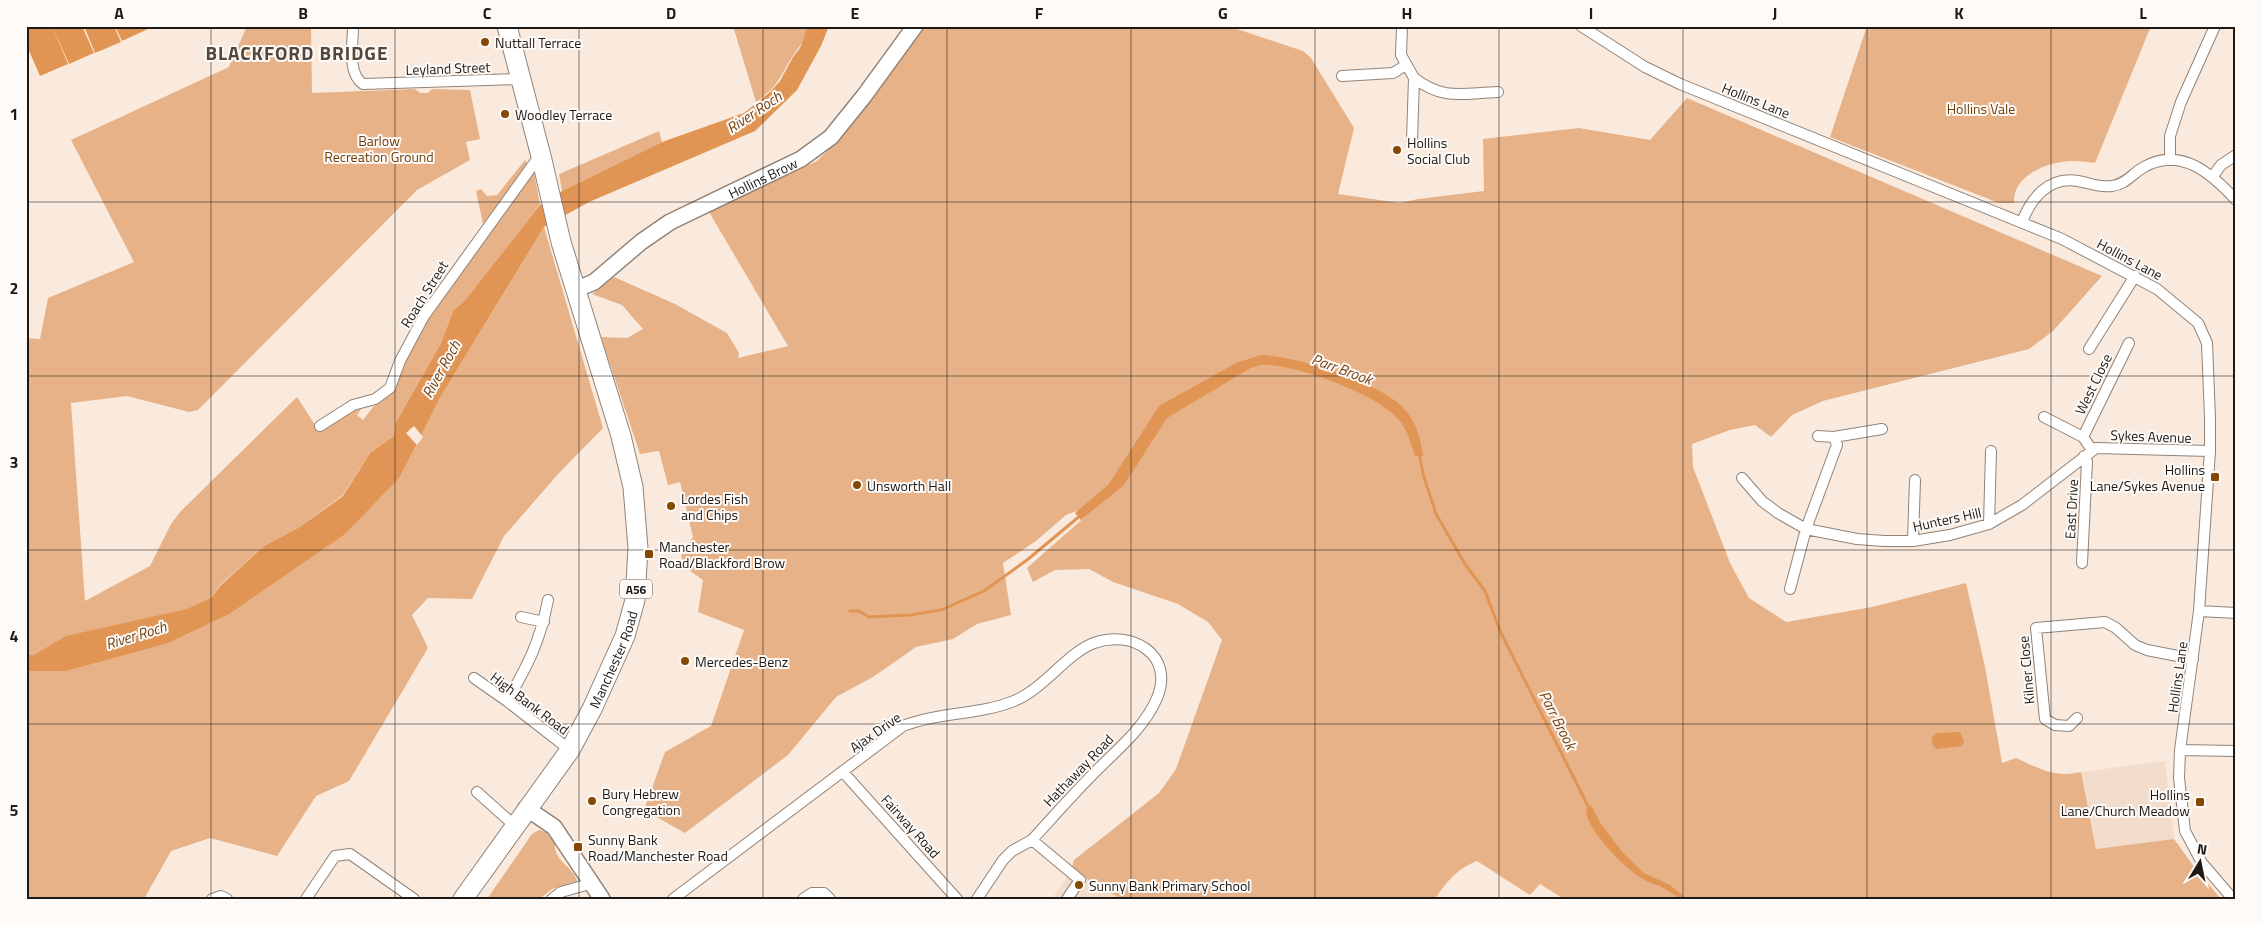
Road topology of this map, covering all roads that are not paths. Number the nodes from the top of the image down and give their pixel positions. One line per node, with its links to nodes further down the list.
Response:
1 (353, 26): 10 (street, Leyland Street)
2 (507, 26): 10 (highway, A56)
3 (914, 26): 20 (street, Hollins Brow)
4 (1402, 26): 7 (street)
5 (1581, 26): 18 (street, Hollins Lane)
6 (2215, 26): 14 (street)
7 (1406, 65): 8 (street); 9 (street)
8 (1342, 76)
9 (1414, 78): 11 (street); 12 (street)
10 (520, 79): 15 (highway, A56)
11 (1498, 92)
12 (1412, 140)
13 (2236, 155): 16 (street)
14 (2170, 160): 16 (street); 18 (street)
15 (544, 167): 20 (highway, Manchester Road / A56); 24 (street, Roach Street)
16 (2213, 176): 17 (street)
17 (2236, 200)
18 (2022, 222): 19 (street, Hollins Lane)
19 (2135, 276): 22 (street); 30 (street, Hollins Lane)
20 (577, 289): 49 (highway, Manchester Road / A56)
21 (2129, 343): 27 (street, West Close)
22 (2089, 349)
23 (2044, 417): 27 (street)
24 (320, 426)
25 (1882, 429): 28 (street)
26 (1818, 436): 28 (street)
27 (2083, 437): 31 (street)
28 (1834, 438): 35 (street)
29 (1991, 451): 34 (street)
30 (2210, 451): 31 (street, Sykes Avenue); 40 (street, Hollins Lane)
31 (2088, 453): 34 (street, Hunters Hill); 37 (street, East Drive)
32 (1742, 478): 35 (street, Hunters Hill)
33 (1915, 480): 36 (street)
34 (1989, 524): 36 (street, Hunters Hill)
35 (1806, 529): 36 (street, Hunters Hill); 38 (street)
36 (1913, 541)
37 (2082, 563)
38 (1790, 589)
39 (548, 600): 43 (street)
40 (2199, 611): 41 (street); 45 (street, Hollins Lane)
41 (2236, 613)
42 (521, 617): 43 (street)
43 (544, 622): 47 (street)
44 (1145, 648): 52 (street, Ajax Drive); 56 (street, Hathaway Road)
45 (2194, 659): 48 (street, Kilner Close); 50 (street, Hollins Lane)
46 (474, 678): 47 (street, High Bank Road)
47 (507, 701): 49 (street, High Bank Road)
48 (2077, 718)
49 (570, 750): 54 (highway, Manchester Road / A56)
50 (2180, 750): 51 (street); 71 (street, Hollins Lane)
51 (2236, 750)
52 (844, 772): 65 (street, Ajax Drive); 68 (street, Fairway Road)
53 (477, 792): 55 (street)
54 (526, 808): 55 (highway, Manchester Road / A56); 57 (street)
55 (514, 825): 62 (highway, Manchester Road / A56)
56 (1032, 840): 69 (street, Hathaway Road); 70 (street)
57 (593, 883): 63 (street); 64 (street)
58 (212, 899): 59 (street)
59 (226, 899)
60 (306, 899): 61 (street)
61 (414, 899)
62 (463, 899)
63 (552, 899)
64 (602, 899)
65 (673, 899)
66 (804, 899): 67 (street)
67 (830, 899)
68 (957, 899)
69 (978, 899)
70 (1067, 899)
71 (2233, 899)

